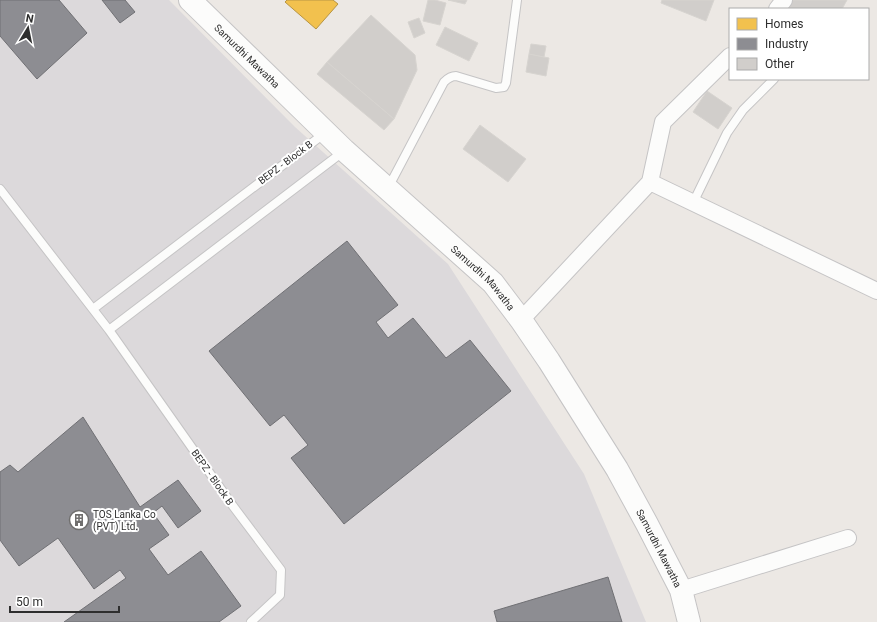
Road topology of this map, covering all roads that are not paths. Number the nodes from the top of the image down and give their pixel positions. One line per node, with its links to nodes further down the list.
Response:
1 (190, 0): 7 (main road, Samurdhi Mawatha)
2 (517, 0): 10 (lane)
3 (784, 0): 4 (street)
4 (778, 8)
5 (729, 57): 9 (street)
6 (773, 80): 12 (lane)
7 (326, 132): 8 (main road, Samurdhi Mawatha); 14 (lane, BEPZ - Block B)
8 (344, 150): 10 (main road, Samurdhi Mawatha); 16 (lane)
9 (650, 182): 12 (street); 15 (street)
10 (387, 188): 15 (main road, Samurdhi Mawatha)
11 (0, 189): 14 (lane, BEPZ - Block B)
12 (693, 203): 13 (street)
13 (877, 291)
14 (92, 309): 16 (lane, BEPZ - Block B)
15 (522, 320): 18 (main road, Samurdhi Mawatha)
16 (109, 330): 19 (lane, BEPZ - Block B)
17 (848, 538): 18 (street)
18 (681, 590): 20 (main road, Samurdhi Mawatha)
19 (251, 622)
20 (689, 622)

